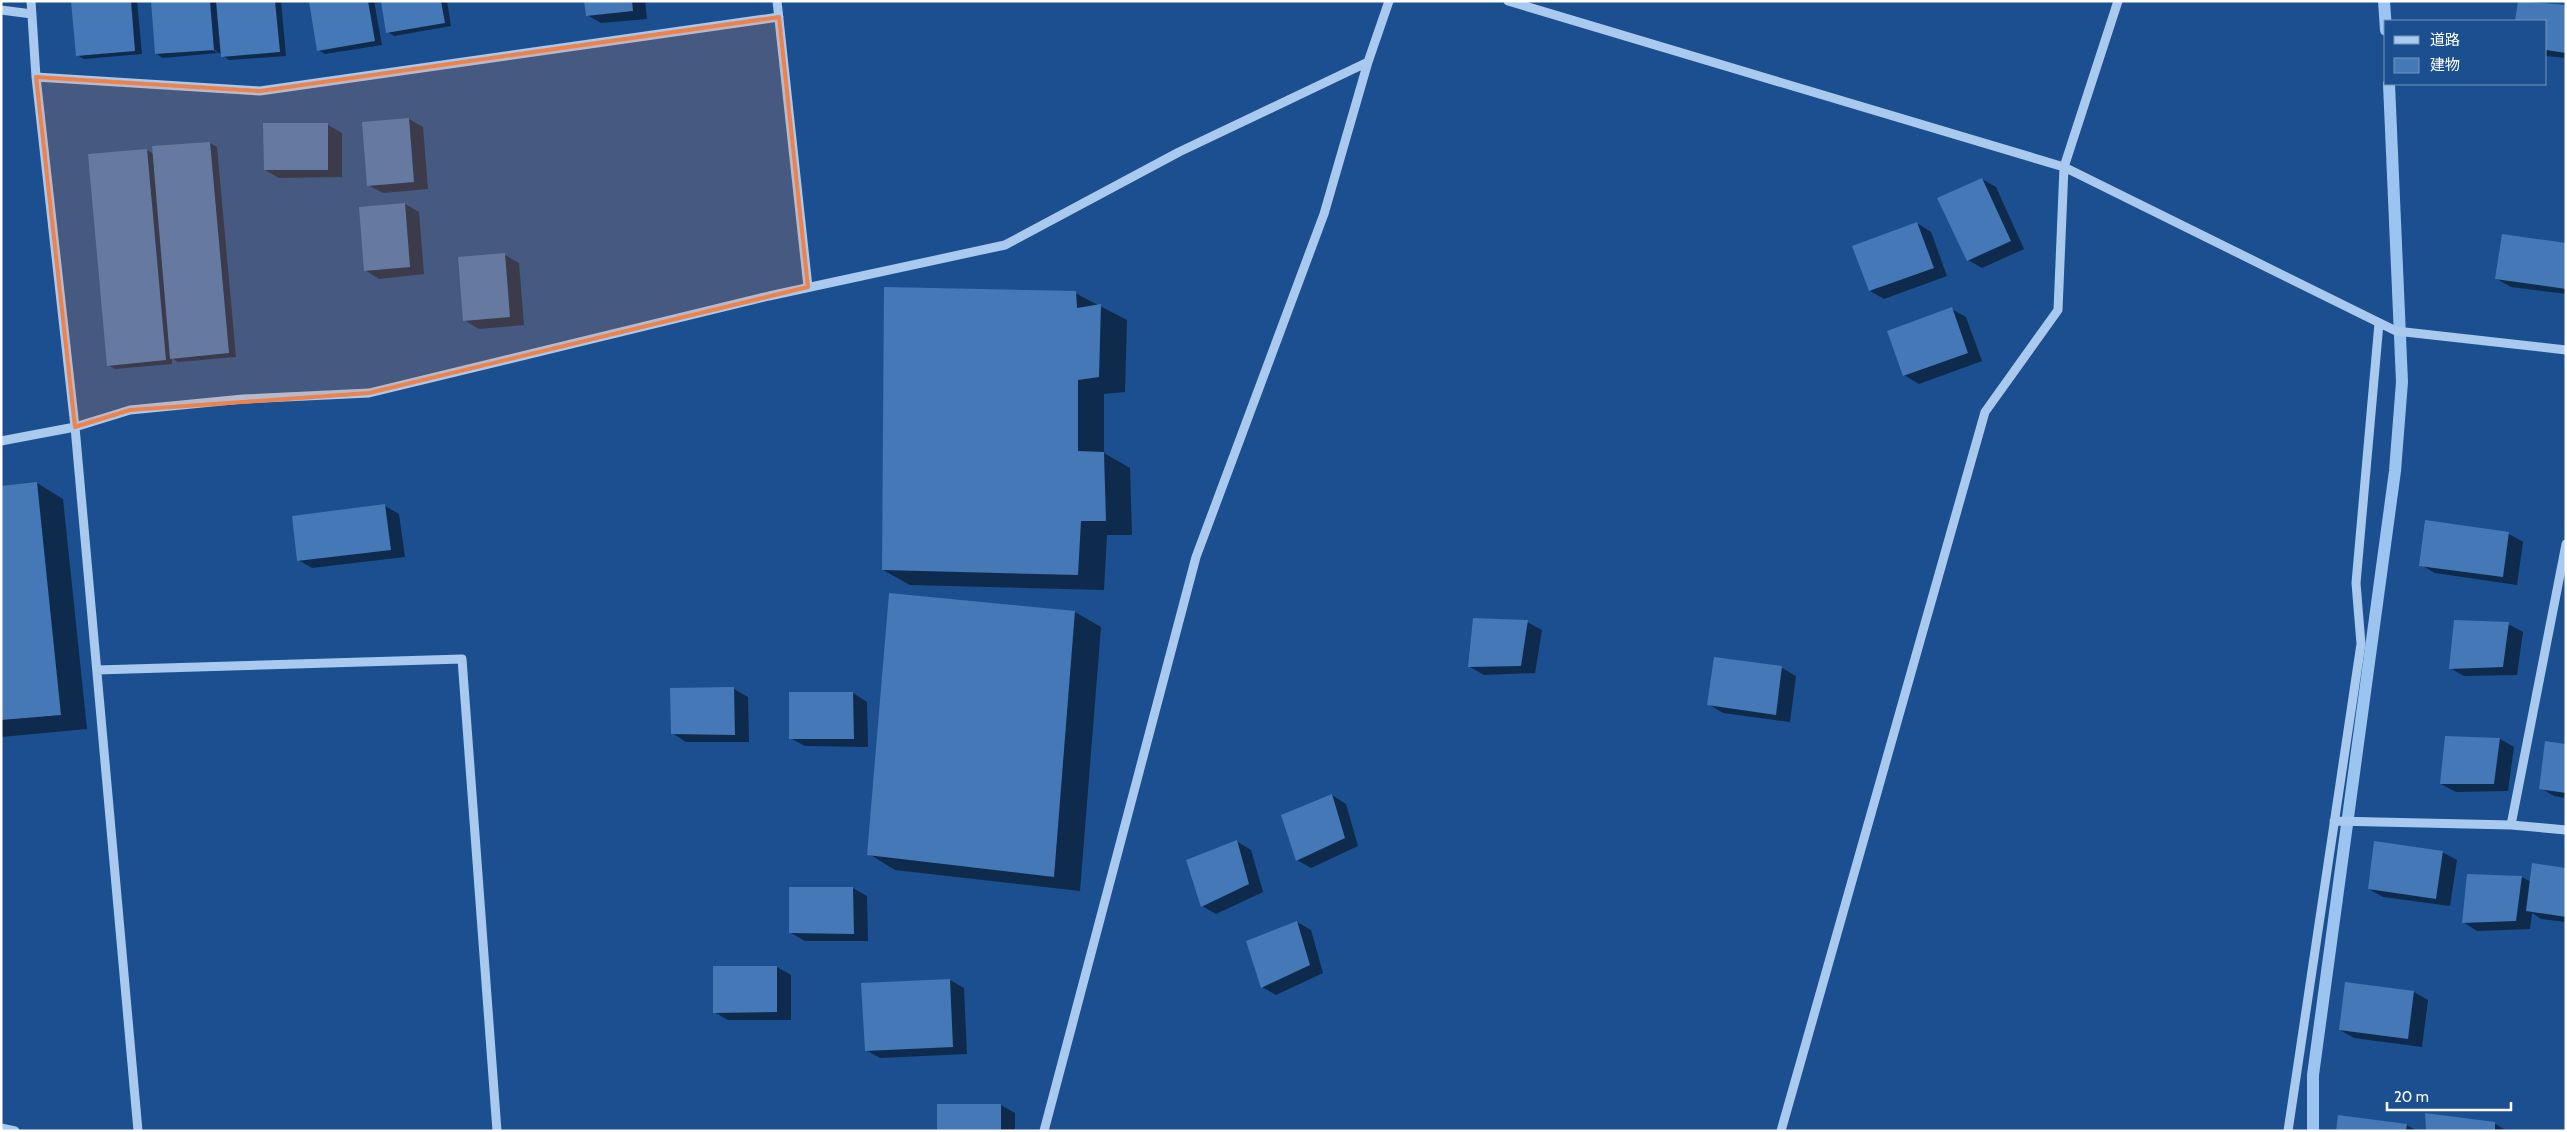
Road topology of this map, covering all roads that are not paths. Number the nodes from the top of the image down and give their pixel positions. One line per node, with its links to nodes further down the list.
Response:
1 (31, 1): 7 (street)
2 (777, 1): 8 (street)
3 (1389, 1): 9 (street)
4 (1508, 1): 11 (street)
5 (2118, 1): 11 (street)
6 (1, 10): 7 (street)
7 (32, 14): 10 (street)
8 (779, 17): 10 (street); 12 (street)
9 (1368, 62): 12 (street); 26 (street)
10 (36, 77): 15 (street)
11 (2064, 167): 13 (street); 27 (street)
12 (808, 287): 15 (street)
13 (2379, 323): 14 (street); 19 (street)
14 (2566, 350)
15 (75, 427): 16 (street); 18 (street)
16 (1, 441)
17 (2566, 544): 20 (street)
18 (97, 670): 24 (street); 25 (street)
19 (2335, 821): 20 (street); 28 (street)
20 (2510, 825): 21 (street)
21 (2566, 830)
22 (1, 1128): 23 (street)
23 (15, 1131)
24 (138, 1131)
25 (497, 1131)
26 (1044, 1131)
27 (1780, 1131)
28 (2288, 1131)

